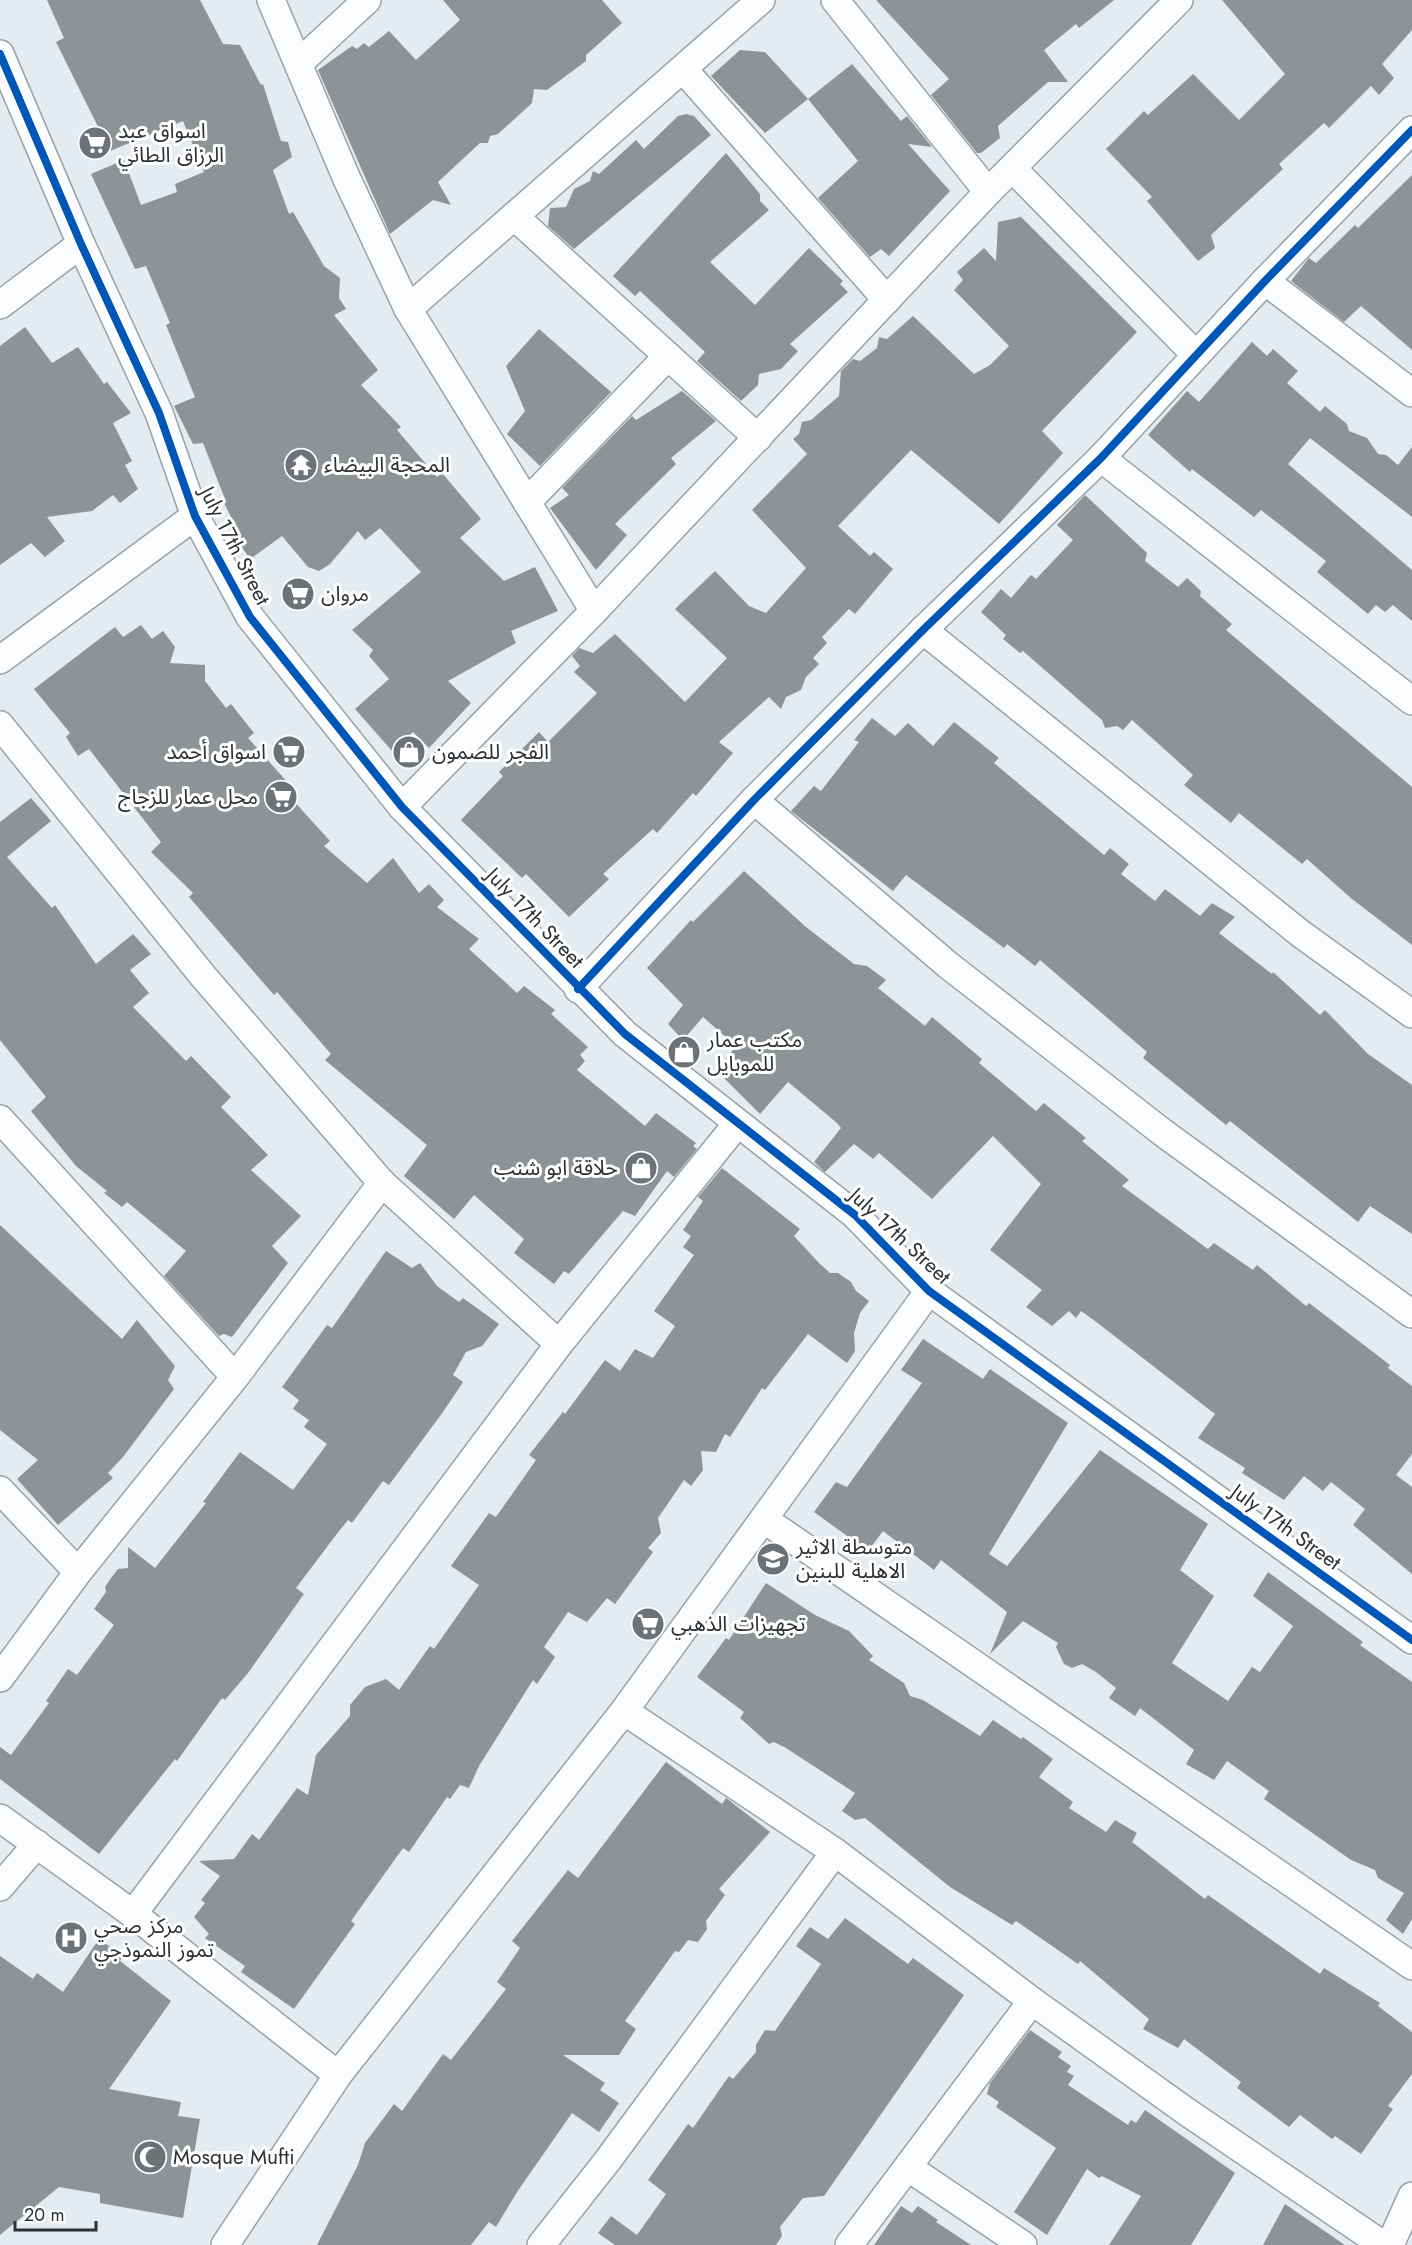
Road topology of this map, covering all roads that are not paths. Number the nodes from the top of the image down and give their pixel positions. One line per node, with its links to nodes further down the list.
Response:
1 (271, 0): 7 (street)
2 (368, 0): 7 (street)
3 (761, 0): 8 (street)
4 (835, 0): 11 (street)
5 (1179, 0): 10 (street)
6 (0, 54): 13 (street, July 17th Street)
7 (299, 63): 17 (street)
8 (683, 69): 12 (street); 15 (street)
9 (1412, 130): 14 (street)
10 (1012, 168): 11 (street); 18 (street)
11 (988, 192): 15 (street)
12 (514, 216): 17 (street); 19 (street)
13 (81, 244): 16 (street); 24 (street, July 17th Street)
14 (1265, 281): 18 (street); 20 (street)
15 (887, 300): 21 (street)
16 (0, 305)
17 (408, 309): 23 (street)
18 (1197, 355): 22 (street)
19 (668, 356): 21 (street); 23 (street)
20 (1412, 393)
21 (758, 438): 25 (street)
22 (1101, 458): 26 (street); 28 (street)
23 (527, 502): 25 (street)
24 (195, 516): 27 (street); 31 (street, July 17th Street)
25 (594, 611): 31 (street)
26 (923, 630): 30 (street); 33 (street)
27 (0, 660)
28 (1412, 701)
29 (0, 725): 36 (street)
30 (754, 800): 32 (street); 38 (street)
31 (402, 807): 32 (street, July 17th Street)
32 (578, 989): 35 (street, July 17th Street)
33 (1412, 1014)
34 (0, 1119): 40 (street)
35 (737, 1124): 37 (street, July 17th Street); 39 (street)
36 (382, 1183): 39 (street); 40 (street)
37 (929, 1291): 42 (street); 44 (street, July 17th Street)
38 (1412, 1314)
39 (559, 1344): 51 (street)
40 (235, 1377): 43 (street)
41 (0, 1490): 43 (street)
42 (765, 1520): 46 (street); 52 (street)
43 (78, 1572): 45 (street)
44 (1412, 1640)
45 (0, 1678)
46 (624, 1711): 49 (street); 54 (street)
47 (0, 1818): 48 (street)
48 (37, 1844): 50 (street); 51 (street)
49 (835, 1852): 53 (street); 58 (street)
50 (0, 1887)
51 (133, 1914): 54 (street)
52 (1412, 1966)
53 (1032, 2001): 55 (street); 61 (street)
54 (338, 2075): 57 (street)
55 (909, 2168): 59 (street); 60 (street)
56 (1412, 2196): 62 (street)
57 (225, 2245)
58 (541, 2245)
59 (849, 2245)
60 (1023, 2245)
61 (1383, 2245)
62 (1390, 2245)

